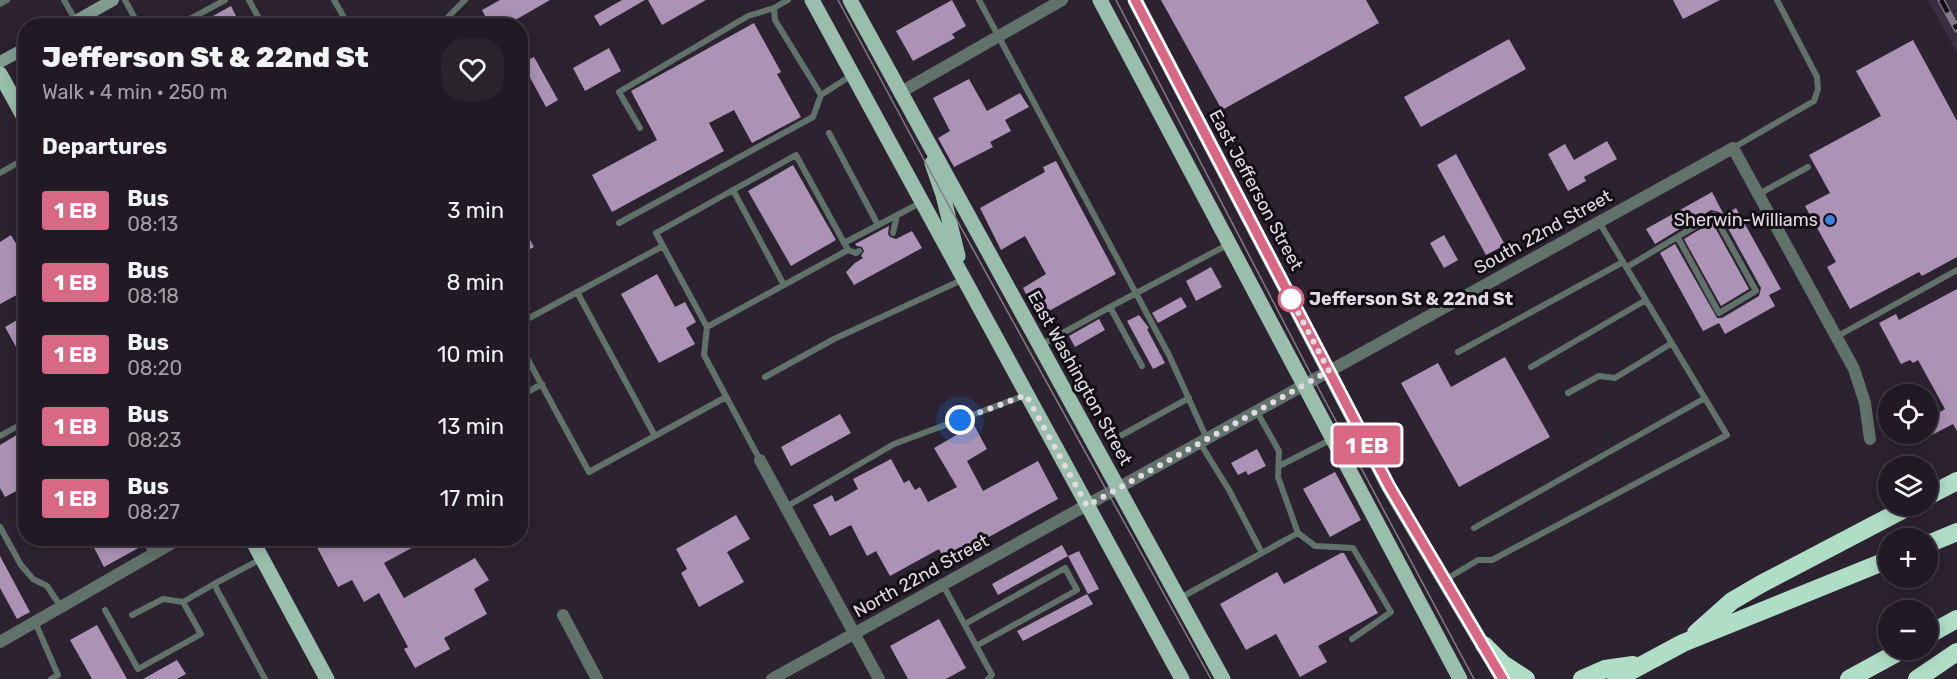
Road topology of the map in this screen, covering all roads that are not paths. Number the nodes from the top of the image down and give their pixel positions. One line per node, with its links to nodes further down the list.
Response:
1 (64, 0): 17 (lane)
2 (113, 0): 18 (main road)
3 (125, 0): 19 (lane)
4 (225, 0): 20 (lane)
5 (249, 0): 21 (lane)
6 (334, 0): 22 (lane)
7 (465, 0): 23 (lane)
8 (788, 0): 16 (lane)
9 (812, 0): 28 (main road, East Washington Street)
10 (850, 0): 29 (main road, East Washington Street)
11 (979, 0): 24 (lane)
12 (1062, 0): 24 (street)
13 (1100, 0): 49 (main road)
14 (1135, 0): 70 (main road, East Jefferson Street)
15 (1777, 0): 35 (lane)
16 (774, 8): 30 (lane); 33 (lane)
17 (69, 18)
18 (80, 18)
19 (135, 18)
20 (192, 18)
21 (259, 18)
22 (344, 18)
23 (447, 18)
24 (998, 36): 29 (street); 58 (lane)
25 (18, 52): 26 (main road)
26 (0, 62)
27 (0, 74): 31 (main road)
28 (853, 74): 30 (lane); 41 (main road, East Washington Street)
29 (901, 92): 32 (main road, East Washington Street)
30 (821, 95): 44 (lane)
31 (18, 107)
32 (920, 126): 55 (main road, East Washington Street); 65 (main road, East Washington Street)
33 (639, 128)
34 (829, 133): 45 (lane)
35 (1733, 148): 40 (street); 43 (street, South 22nd Street)
36 (18, 163): 38 (lane)
37 (1808, 167): 40 (lane)
38 (0, 173)
39 (733, 190): 48 (lane); 50 (lane); 56 (lane)
40 (1759, 195): 63 (street)
41 (922, 201): 42 (lane); 55 (main road, East Washington Street)
42 (897, 215): 45 (lane); 46 (lane)
43 (1599, 222): 53 (lane); 70 (street, South 22nd Street)
44 (619, 223)
45 (878, 225): 48 (lane)
46 (893, 233)
47 (1678, 238): 47 (lane); 53 (lane)
48 (844, 243): 51 (lane)
49 (1229, 243): 58 (lane); 73 (main road)
50 (663, 246): 57 (lane); 62 (lane)
51 (848, 250): 52 (lane); 56 (lane)
52 (859, 251)
53 (1625, 264): 59 (lane); 66 (lane)
54 (1957, 270): 63 (lane)
55 (964, 279): 71 (lane); 76 (main road, East Washington Street)
56 (784, 285): 62 (lane)
57 (577, 292): 61 (lane); 84 (lane)
58 (1136, 292): 60 (lane); 78 (lane)
59 (1646, 300): 64 (lane); 69 (lane)
60 (1110, 307): 65 (lane); 68 (lane)
61 (528, 319)
62 (707, 327): 77 (lane)
63 (1836, 337): 86 (street)
64 (1672, 343): 75 (lane); 79 (lane)
65 (1040, 346): 91 (main road, East Washington Street)
66 (1458, 352)
67 (528, 359): 72 (lane)
68 (1142, 366)
69 (1531, 367)
70 (1329, 371): 73 (street, South 22nd Street); 108 (main road, East Jefferson Street)
71 (765, 377)
72 (542, 384): 74 (lane); 84 (lane)
73 (1304, 385): 80 (street, South 22nd Street); 85 (main road)
74 (528, 392)
75 (1568, 393)
76 (1026, 395): 93 (main road, East Washington Street); 94 (lane)
77 (726, 397): 84 (lane); 88 (lane)
78 (1189, 398): 82 (lane); 87 (lane)
79 (1706, 398): 97 (lane); 108 (lane)
80 (1257, 412): 87 (street, South 22nd Street); 89 (lane)
81 (18, 426): 83 (lane)
82 (1122, 435)
83 (0, 436)
84 (655, 436)
85 (1332, 439): 89 (lane); 139 (main road)
86 (1870, 439)
87 (1204, 441): 91 (street, South 22nd Street); 104 (lane)
88 (760, 460): 94 (street)
89 (1279, 466): 99 (lane)
90 (1957, 481): 92 (highway)
91 (1119, 489): 93 (street, South 22nd Street); 111 (main road, East Washington Street)
92 (1938, 491)
93 (1087, 506): 110 (street, North 22nd Street); 137 (main road, East Washington Street)
94 (786, 507): 121 (street)
95 (1890, 516): 124 (highway)
96 (0, 527): 113 (lane)
97 (1474, 528)
98 (1957, 532): 100 (highway)
99 (1298, 533): 104 (lane); 122 (lane)
100 (1938, 540)
101 (148, 546): 105 (lane)
102 (168, 546): 105 (street)
103 (256, 546): 106 (main road)
104 (1262, 553): 111 (lane)
105 (153, 555): 113 (street)
106 (262, 558): 109 (lane); 132 (main road)
107 (1878, 564): 124 (highway)
108 (1445, 580): 125 (main road, East Jefferson Street)
109 (214, 584): 112 (lane); 131 (lane)
110 (943, 585): 119 (lane); 121 (street, North 22nd Street)
111 (1179, 598): 138 (main road, East Washington Street)
112 (183, 602): 114 (lane); 115 (lane)
113 (61, 607): 118 (street)
114 (105, 610)
115 (132, 615)
116 (563, 615): 133 (street)
117 (1957, 619): 120 (highway)
118 (35, 621): 123 (street); 130 (lane)
119 (965, 624): 126 (lane); 126 (lane)
120 (1938, 630)
121 (854, 634): 134 (street, North 22nd Street); 135 (street)
122 (1352, 639)
123 (0, 642)
124 (1683, 644): 129 (highway)
125 (1484, 645): 140 (main road, East Jefferson Street); 141 (highway)
126 (976, 646): 136 (lane)
127 (1957, 652): 145 (highway)
128 (1884, 660): 144 (highway)
129 (1644, 664): 142 (highway); 143 (highway)
130 (51, 679)
131 (265, 679)
132 (327, 679)
133 (597, 679)
134 (772, 679)
135 (879, 679)
136 (988, 679)
137 (1182, 679)
138 (1223, 679)
139 (1460, 679)
140 (1503, 679)
141 (1526, 679)
142 (1582, 679)
143 (1617, 679)
144 (1849, 679)
145 (1917, 679)

